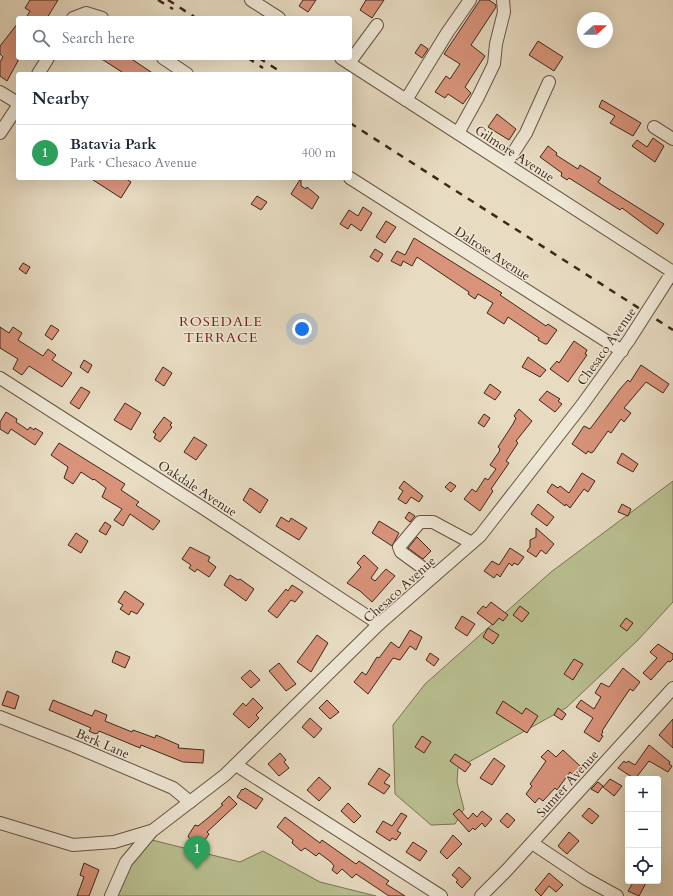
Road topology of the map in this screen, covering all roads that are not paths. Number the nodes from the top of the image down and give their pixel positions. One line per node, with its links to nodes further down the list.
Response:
1 (251, 0): 6 (street)
2 (470, 0): 16 (street)
3 (503, 0): 20 (street)
4 (77, 16): 5 (street)
5 (96, 16)
6 (276, 16)
7 (377, 25): 8 (street)
8 (352, 52)
9 (47, 60): 12 (street)
10 (166, 60): 13 (street)
11 (345, 60): 16 (street, Gilmore Avenue)
12 (39, 72)
13 (184, 72)
14 (549, 82): 23 (street)
15 (0, 92): 17 (street)
16 (406, 100): 20 (street, Gilmore Avenue)
17 (16, 104)
18 (16, 108): 21 (street)
19 (654, 127): 22 (street)
20 (458, 133): 23 (street, Gilmore Avenue)
21 (0, 134)
22 (673, 139)
23 (506, 164): 25 (street, Gilmore Avenue)
24 (352, 179): 26 (street, Dalrose Avenue)
25 (671, 274): 26 (street, Chesaco Avenue, bridge)
26 (622, 351): 28 (street, Chesaco Avenue)
27 (0, 378): 30 (street, Oakdale Avenue)
28 (472, 543): 29 (street, Chesaco Avenue); 29 (street)
29 (434, 576): 30 (street, Chesaco Avenue)
30 (379, 624): 33 (street, Chesaco Avenue)
31 (673, 688): 37 (street, Sumter Avenue)
32 (0, 718): 34 (street, Berk Lane)
33 (236, 766): 34 (street, Chesaco Avenue); 39 (street)
34 (190, 802): 36 (street, Chesaco Avenue)
35 (0, 823): 36 (street)
36 (152, 831): 38 (street, Chesaco Avenue)
37 (532, 843): 40 (street, Sumter Avenue); 41 (street)
38 (111, 896)
39 (442, 896)
40 (481, 896)
41 (617, 896)

